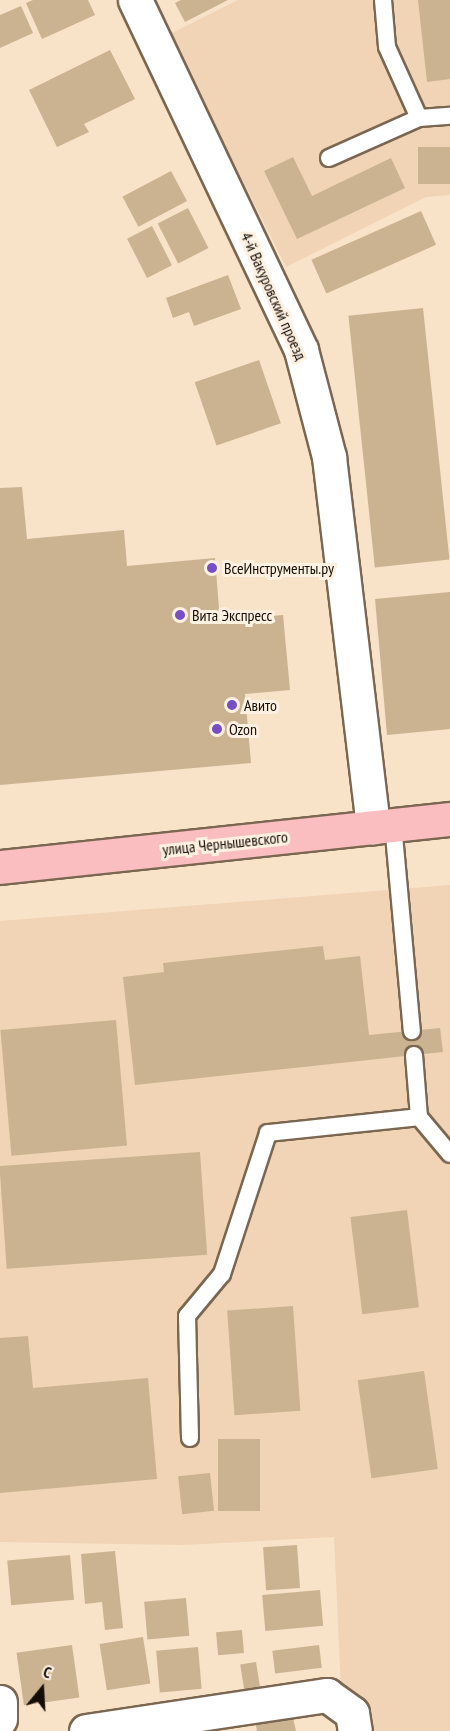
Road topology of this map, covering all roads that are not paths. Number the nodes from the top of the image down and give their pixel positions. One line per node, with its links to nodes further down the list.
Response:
1 (135, 0): 7 (street, 4-й Вакуровский проезд)
2 (383, 0): 4 (lane)
3 (450, 116): 4 (lane)
4 (419, 118): 5 (lane)
5 (329, 158)
6 (450, 819): 7 (main road, улица Чернышевского)
7 (383, 825): 8 (main road, улица Чернышевского); 9 (lane)
8 (0, 867)
9 (412, 1031)
10 (414, 1055): 11 (lane)
11 (419, 1117): 12 (lane); 13 (lane)
12 (450, 1154)
13 (190, 1438)
14 (0, 1702): 15 (street)
15 (0, 1719)
16 (86, 1731): 17 (street)
17 (355, 1731)

